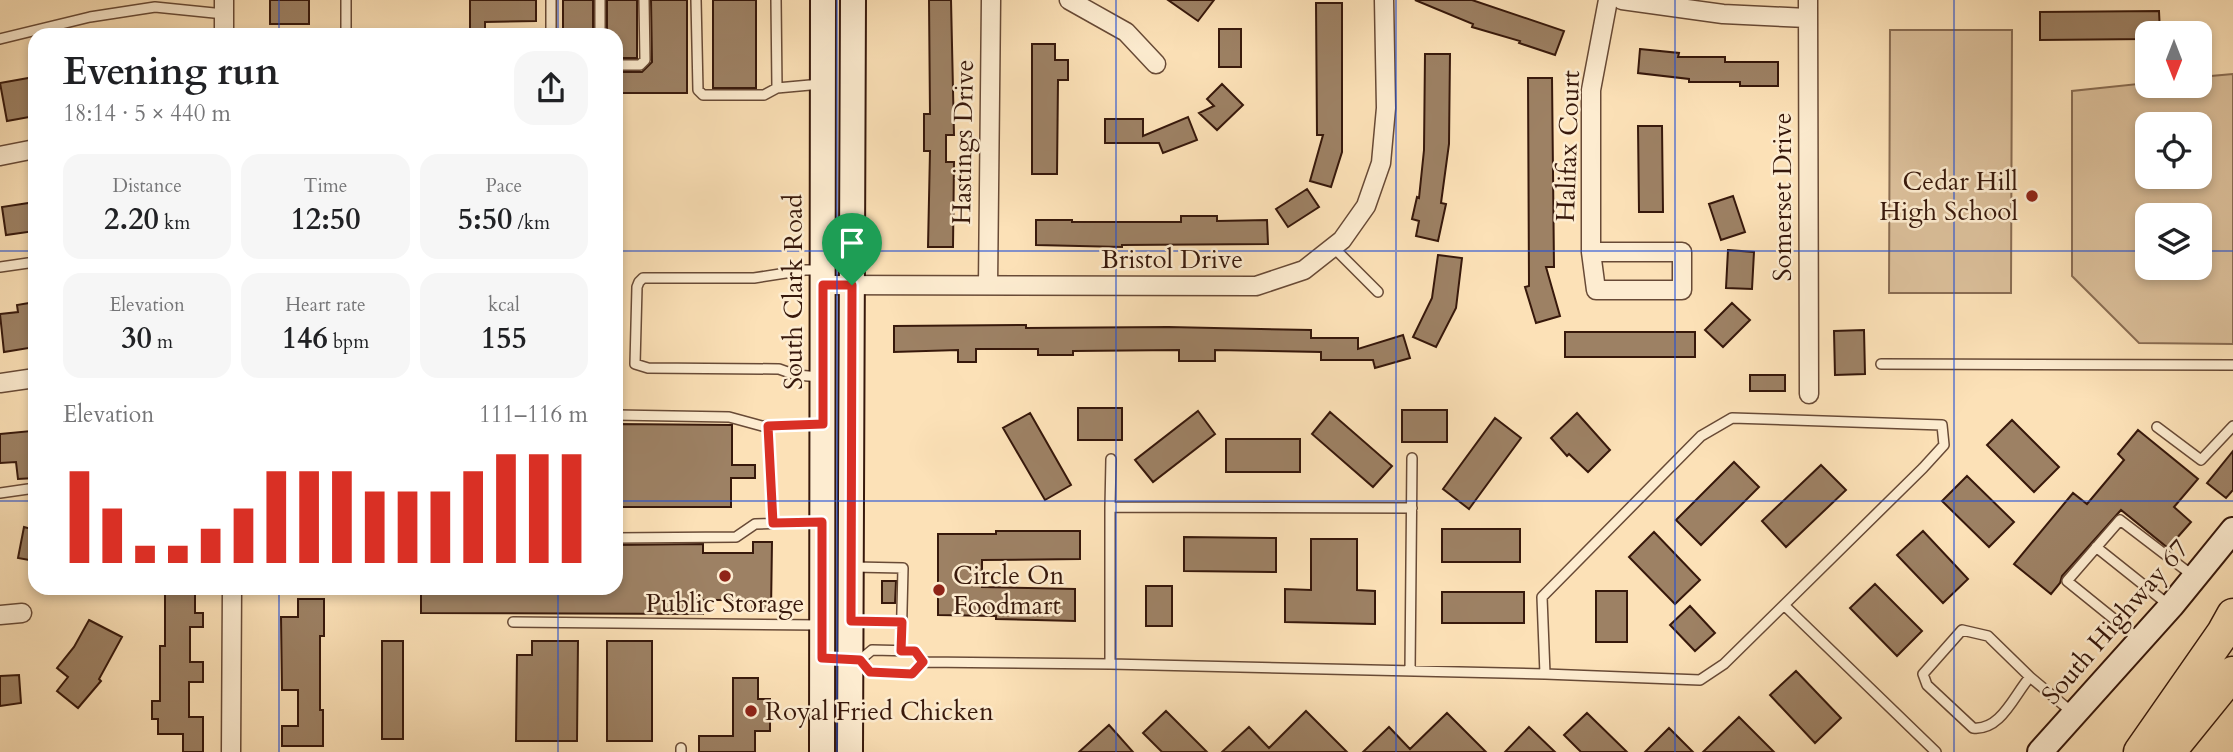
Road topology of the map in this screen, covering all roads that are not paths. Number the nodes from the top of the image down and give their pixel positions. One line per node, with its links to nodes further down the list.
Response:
1 (346, 0): 18 (lane)
2 (551, 0): 19 (lane)
3 (600, 0): 20 (lane)
4 (644, 0): 24 (lane)
5 (696, 0): 26 (lane)
6 (776, 0): 26 (lane)
7 (823, 0): 25 (main road, South Clark Road)
8 (853, 0): 34 (main road)
9 (991, 0): 35 (street, Hastings Drive)
10 (1069, 0): 23 (street)
11 (1384, 0): 29 (street, Bristol Drive)
12 (1608, 0): 30 (street, Halifax Court)
13 (1622, 0): 15 (street)
14 (224, 7): 16 (lane); 17 (street)
15 (1807, 9): 42 (street, Somerset Drive)
16 (45, 28)
17 (224, 28)
18 (346, 28)
19 (551, 28)
20 (600, 28)
21 (28, 32): 22 (lane)
22 (0, 39)
23 (1156, 64)
24 (623, 65)
25 (823, 84): 26 (lane); 33 (main road, South Clark Road)
26 (776, 88)
27 (28, 150): 28 (street)
28 (0, 156)
29 (1333, 247): 35 (street, Bristol Drive); 36 (lane)
30 (1591, 252): 30 (street, Halifax Court)
31 (28, 263): 32 (lane)
32 (0, 268)
33 (823, 277): 34 (street, Bristol Drive); 39 (main road, South Clark Road); 39 (lane)
34 (852, 285): 35 (street, Bristol Drive); 59 (main road)
35 (988, 285)
36 (1378, 292)
37 (1881, 364): 38 (lane)
38 (2233, 365)
39 (823, 377): 44 (main road, South Clark Road)
40 (28, 379): 41 (street)
41 (0, 383)
42 (1809, 394)
43 (623, 415): 45 (lane)
44 (823, 424): 45 (lane); 54 (main road, South Clark Road)
45 (768, 426): 55 (lane)
46 (2233, 426): 47 (lane)
47 (2157, 427)
48 (1412, 458): 53 (lane)
49 (1111, 459): 52 (lane)
50 (28, 489): 51 (lane)
51 (0, 493)
52 (1110, 507): 53 (lane); 76 (lane)
53 (1412, 508): 77 (lane)
54 (822, 522): 55 (lane); 70 (main road, South Clark Road)
55 (773, 523): 57 (lane)
56 (2233, 530): 60 (main road, South Highway 67)
57 (623, 538)
58 (2096, 547): 60 (lane); 63 (lane); 71 (lane)
59 (851, 567): 67 (main road); 69 (lane)
60 (2193, 577): 63 (main road, South Highway 67)
61 (232, 595): 82 (street)
62 (1784, 604): 79 (lane); 79 (lane); 85 (lane)
63 (2171, 607): 71 (main road, South Highway 67)
64 (22, 612): 65 (street)
65 (0, 615)
66 (2233, 615): 87 (highway)
67 (851, 621): 69 (lane); 74 (main road)
68 (513, 622): 70 (lane)
69 (902, 622): 72 (lane)
70 (822, 625): 73 (main road, South Clark Road)
71 (2141, 640): 81 (main road, South Highway 67)
72 (901, 651): 74 (lane); 75 (lane)
73 (822, 658): 74 (lane); 83 (main road, South Clark Road)
74 (855, 660): 75 (lane); 84 (main road)
75 (923, 662): 76 (lane)
76 (1110, 664): 77 (lane)
77 (1410, 671): 79 (lane)
78 (2233, 673): 88 (highway)
79 (1545, 674)
80 (2030, 677): 80 (lane); 81 (lane)
81 (2074, 714): 86 (main road, South Highway 67)
82 (231, 752)
83 (822, 752)
84 (850, 752)
85 (1936, 752)
86 (2040, 752)
87 (2140, 752)
88 (2169, 752)

